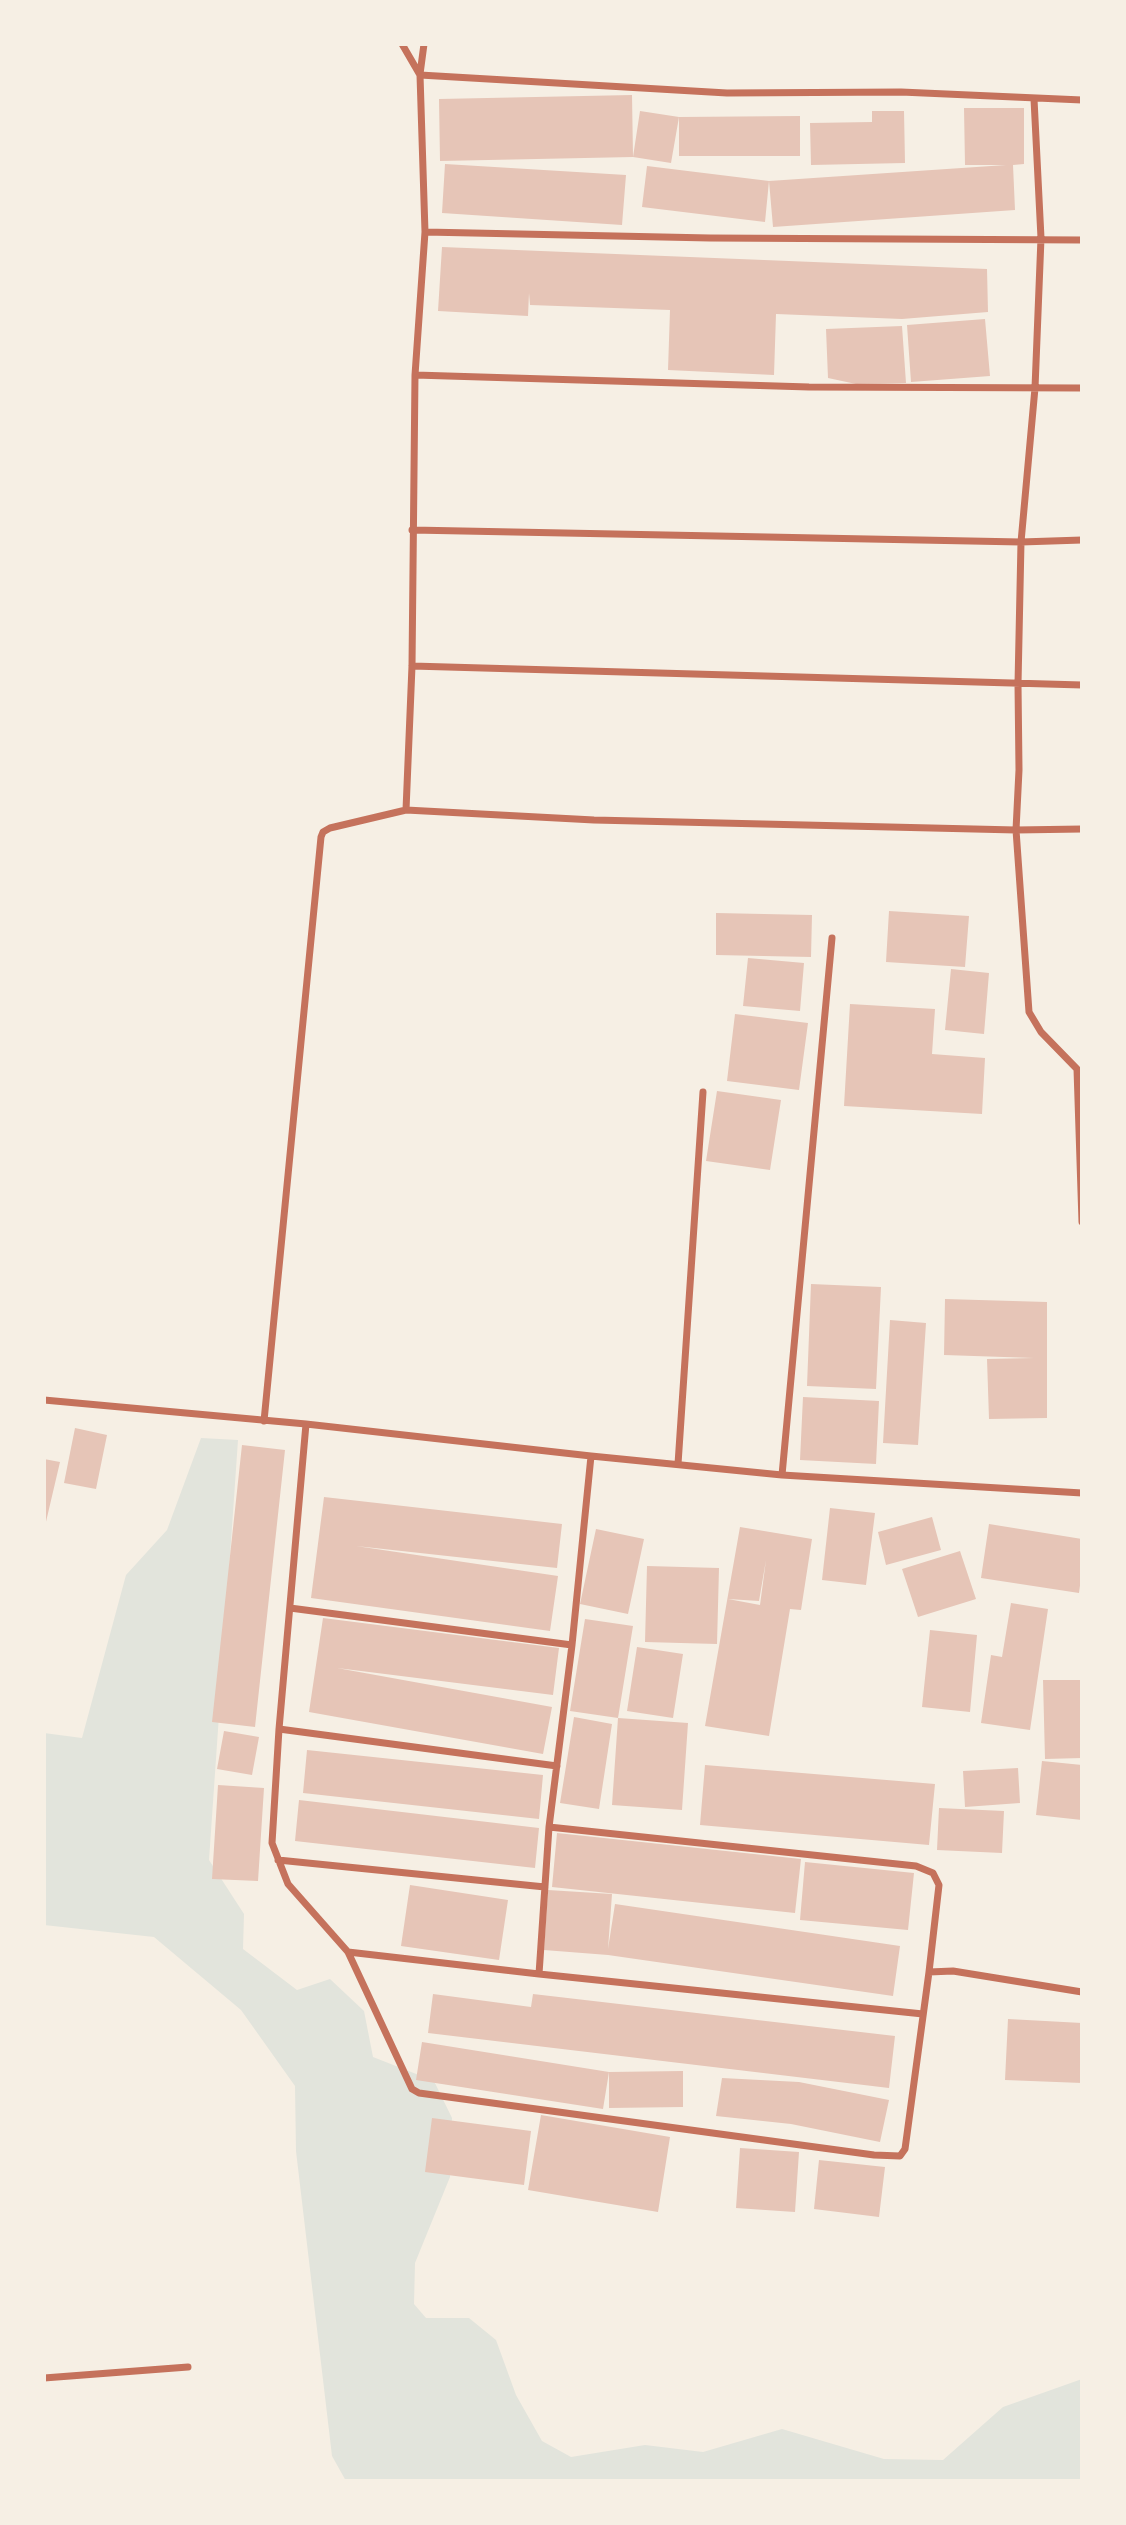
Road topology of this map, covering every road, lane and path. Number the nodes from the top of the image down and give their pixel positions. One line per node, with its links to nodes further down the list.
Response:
1 (402, 44): 3 (street)
2 (424, 44): 3 (street)
3 (419, 75): 4 (street); 6 (street)
4 (1034, 99): 5 (street); 7 (street)
5 (1082, 100)
6 (425, 232): 7 (street); 9 (street)
7 (1041, 238): 8 (street); 10 (street)
8 (1082, 240)
9 (415, 375): 10 (street); 12 (street)
10 (1035, 388): 11 (street); 14 (street)
11 (1082, 388)
12 (412, 530): 14 (street); 15 (street)
13 (1082, 540): 14 (street)
14 (1021, 542): 16 (street)
15 (412, 666): 16 (street); 18 (street)
16 (1018, 684): 17 (street); 20 (street)
17 (1082, 685)
18 (406, 810): 20 (street); 26 (street)
19 (1082, 829): 20 (street)
20 (1016, 830): 22 (street)
21 (832, 938): 30 (street)
22 (1080, 1068): 24 (street)
23 (703, 1092): 29 (street)
24 (1082, 1222)
25 (44, 1400): 26 (street)
26 (264, 1421): 27 (street)
27 (306, 1424): 28 (street); 32 (street)
28 (590, 1456): 29 (street); 33 (street)
29 (678, 1464): 30 (street)
30 (782, 1475): 31 (street)
31 (1082, 1493)
32 (290, 1608): 33 (street); 34 (street)
33 (572, 1645): 35 (street)
34 (279, 1729): 35 (street); 37 (street)
35 (557, 1766): 36 (street)
36 (549, 1827): 38 (street); 40 (street)
37 (278, 1860): 38 (street); 39 (street)
38 (545, 1887): 41 (street)
39 (348, 1952): 41 (street); 43 (street)
40 (929, 1972): 42 (street); 43 (street)
41 (539, 1974): 43 (street)
42 (1082, 1992)
43 (923, 2014)
44 (188, 2367): 45 (street)
45 (44, 2378)

